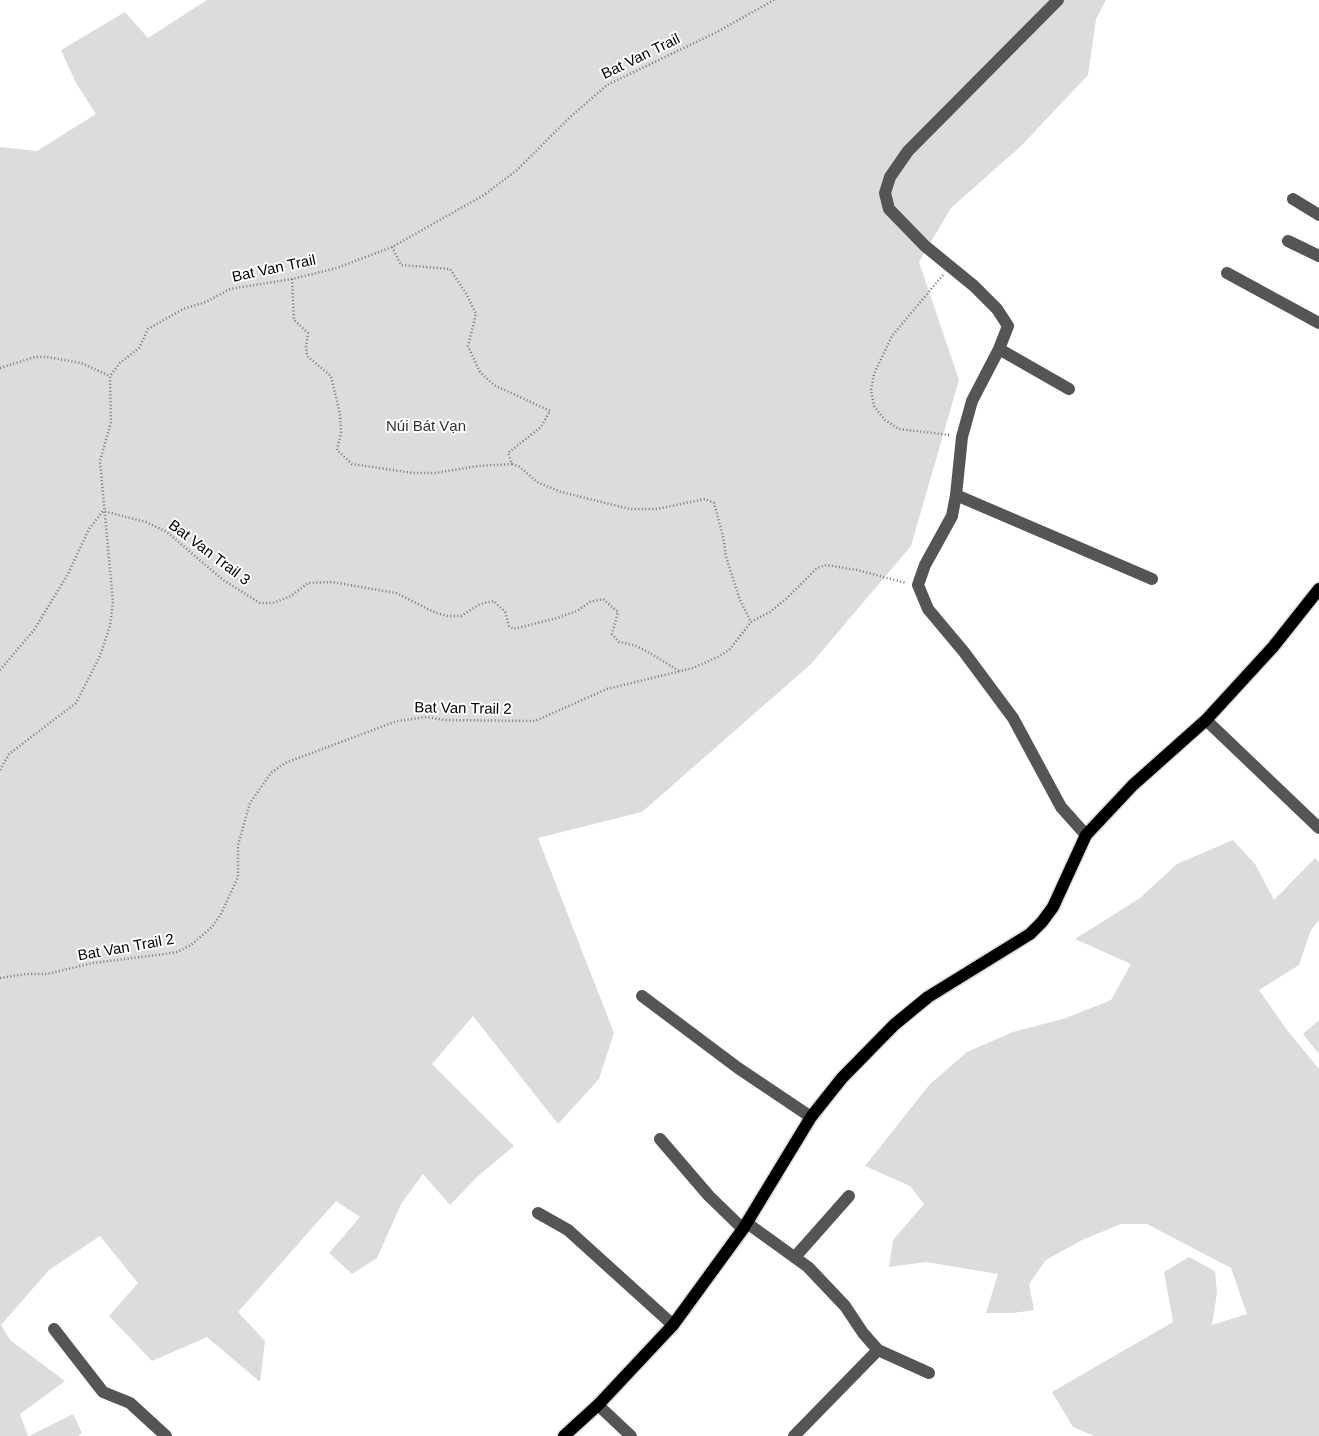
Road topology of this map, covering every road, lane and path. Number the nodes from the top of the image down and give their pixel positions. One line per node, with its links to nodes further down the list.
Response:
1 (774, 0): 6 (path, Bat Van Trail)
2 (1058, 0): 8 (street)
3 (1293, 199): 4 (street)
4 (1319, 215)
5 (1288, 241): 7 (street)
6 (392, 247): 10 (path, Bat Van Trail); 17 (path)
7 (1319, 256)
8 (950, 266): 12 (street); 16 (path)
9 (1227, 273): 11 (street)
10 (292, 279): 14 (path, Bat Van Trail); 17 (path)
11 (1319, 323)
12 (999, 349): 15 (street); 16 (street)
13 (0, 368): 14 (path)
14 (110, 376): 19 (path)
15 (1069, 389)
16 (962, 437): 18 (street)
17 (512, 464): 23 (path)
18 (956, 495): 20 (street); 21 (street)
19 (103, 511): 24 (path); 25 (path, Bat Van Trail 3); 27 (path)
20 (1152, 579)
21 (918, 585): 23 (path, Bat Van Trail 2); 29 (street)
22 (1319, 589): 26 (main road)
23 (751, 622): 25 (path, Bat Van Trail 2)
24 (0, 670)
25 (679, 671): 30 (path, Bat Van Trail 2)
26 (1206, 720): 28 (street); 29 (main road)
27 (0, 770)
28 (1319, 828)
29 (1086, 835): 32 (main road)
30 (0, 978)
31 (642, 996): 32 (street)
32 (811, 1117): 36 (main road)
33 (660, 1139): 36 (street)
34 (849, 1196): 37 (street)
35 (538, 1213): 38 (street)
36 (745, 1226): 37 (street); 38 (main road)
37 (795, 1257): 40 (street)
38 (672, 1325): 42 (main road)
39 (54, 1328): 43 (street)
40 (878, 1350): 41 (street); 46 (street)
41 (929, 1373)
42 (598, 1405): 44 (main road); 45 (street)
43 (166, 1436)
44 (564, 1436)
45 (631, 1436)
46 (794, 1436)

